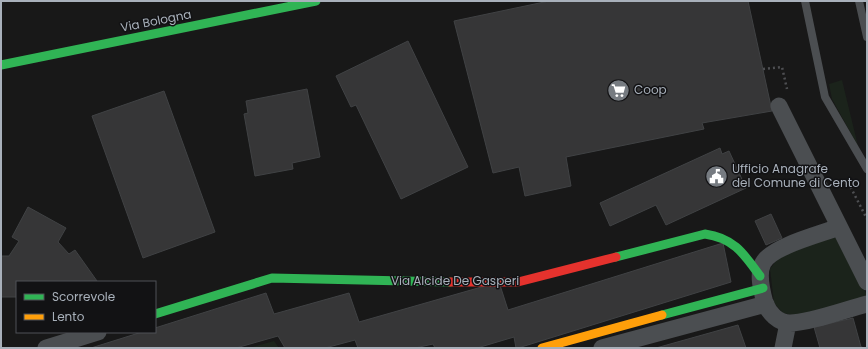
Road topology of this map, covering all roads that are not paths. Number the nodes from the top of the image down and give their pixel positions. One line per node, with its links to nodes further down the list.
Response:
1 (316, 1): 5 (street, Via Bologna)
2 (805, 1): 7 (lane)
3 (859, 1): 4 (lane)
4 (867, 37)
5 (1, 65)
6 (779, 106): 8 (street)
7 (867, 169)
8 (839, 227): 9 (street); 10 (street)
9 (867, 282)
10 (763, 289): 12 (street, Via Alcide De Gasperi); 13 (street, Via Alcide De Gasperi); 16 (street); 17 (street)
11 (867, 304): 13 (street)
12 (156, 314)
13 (788, 323): 18 (street)
14 (95, 333): 15 (street)
15 (46, 348)
16 (542, 348)
17 (602, 348)
18 (783, 348)

